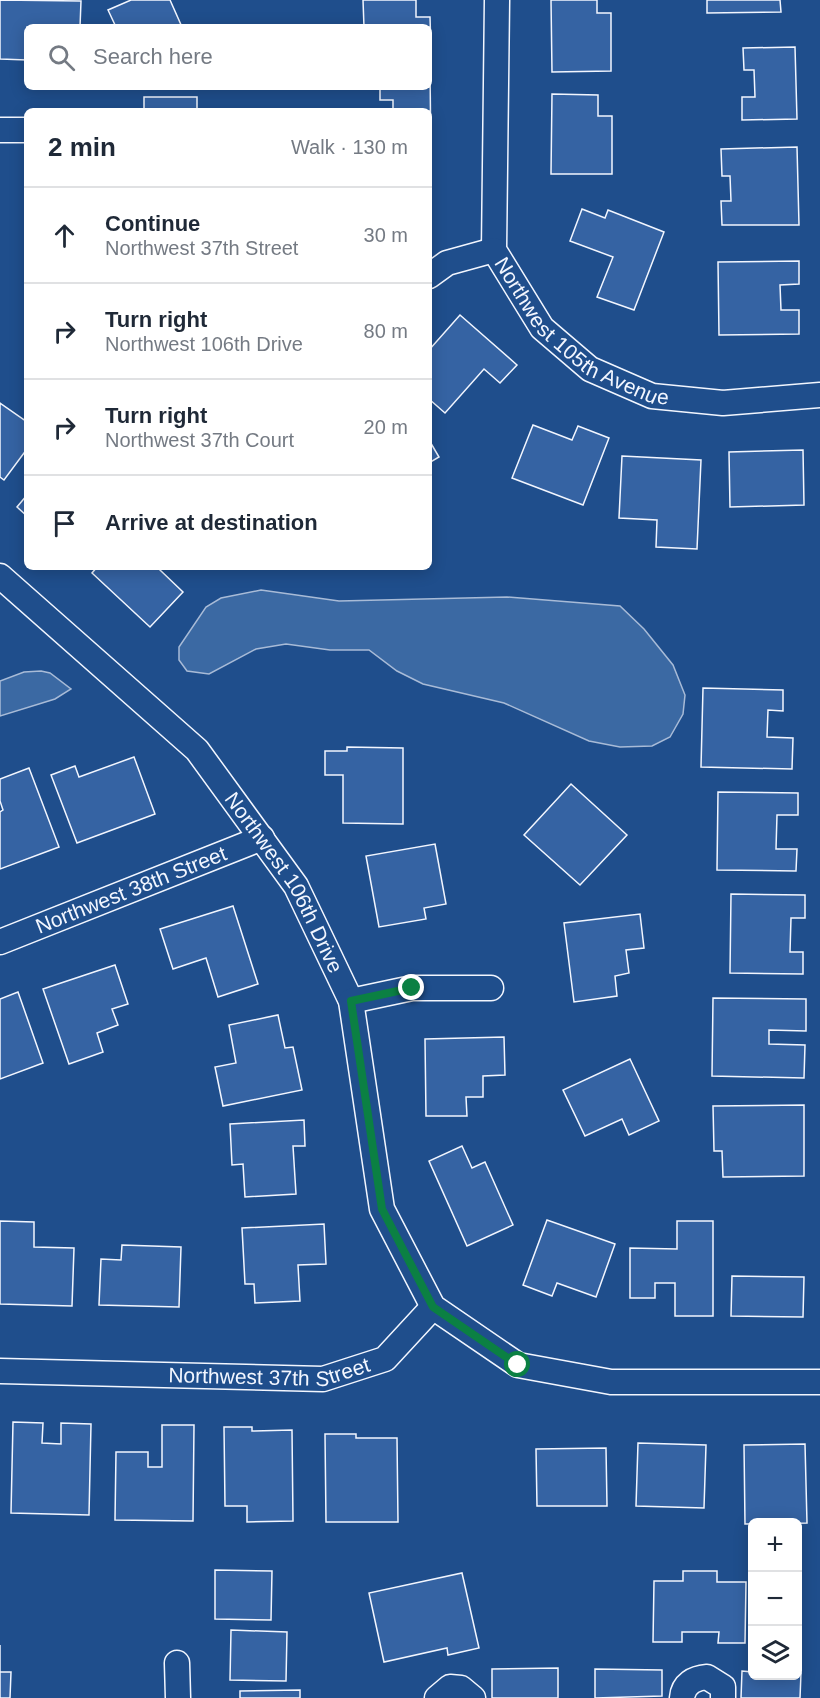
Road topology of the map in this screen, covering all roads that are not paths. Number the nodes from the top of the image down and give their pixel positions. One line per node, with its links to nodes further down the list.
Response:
1 (496, 0): 4 (street, Northwest 105th Avenue)
2 (0, 130): 3 (street)
3 (24, 130)
4 (494, 250): 5 (street); 6 (street, Northwest 105th Avenue)
5 (432, 274)
6 (820, 395)
7 (0, 576): 8 (street, Northwest 106th Drive)
8 (262, 838): 9 (street, Northwest 38th Street); 11 (street, Northwest 106th Drive)
9 (0, 942)
10 (491, 988): 11 (street)
11 (351, 1001): 12 (street, Northwest 106th Drive)
12 (433, 1307): 13 (street, Northwest 37th Street); 14 (street)
13 (0, 1371)
14 (820, 1382)
15 (177, 1663): 16 (street)
16 (178, 1698)
17 (437, 1698): 18 (street)
18 (473, 1698)
19 (682, 1698): 20 (street)
20 (723, 1698)

